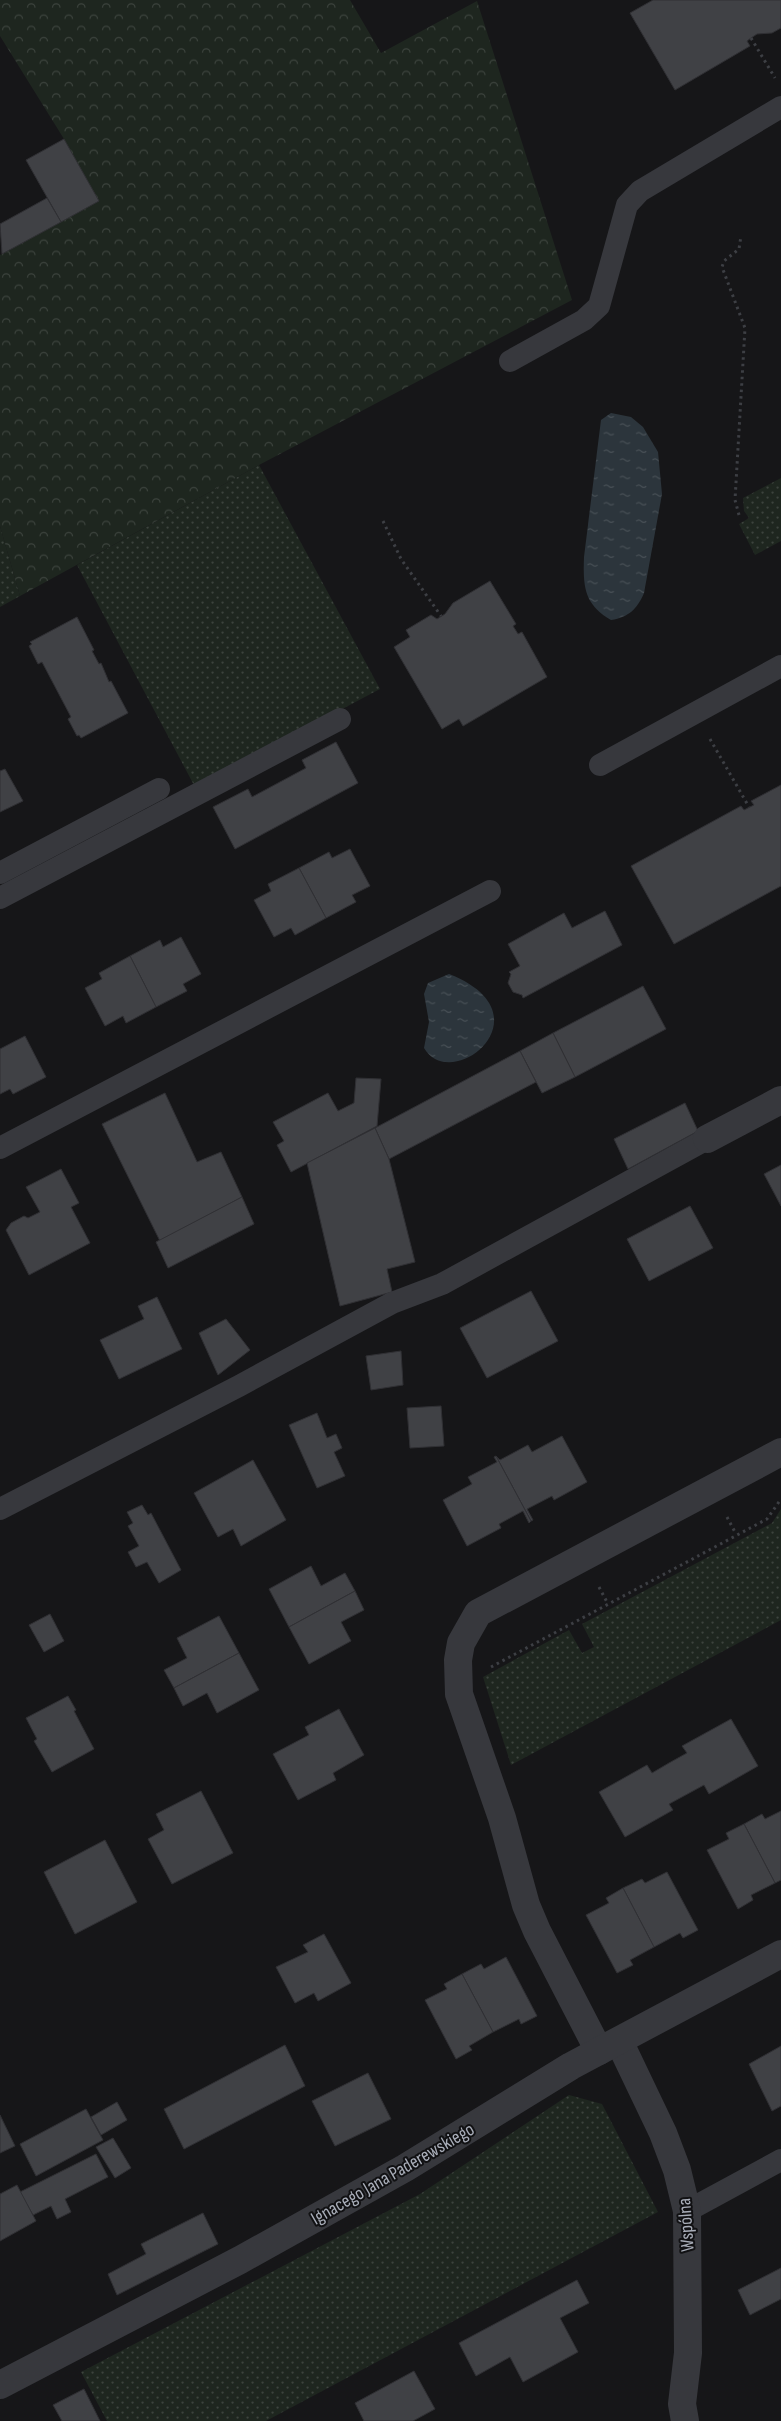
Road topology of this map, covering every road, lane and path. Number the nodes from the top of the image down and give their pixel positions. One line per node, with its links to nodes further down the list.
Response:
1 (751, 38): 2 (path)
2 (776, 79)
3 (781, 107): 5 (lane)
4 (741, 236): 6 (path)
5 (510, 361)
6 (739, 515)
7 (382, 521): 8 (path)
8 (441, 616)
9 (781, 666): 10 (lane)
10 (695, 713): 12 (lane); 14 (path)
11 (340, 719): 17 (lane)
12 (600, 765)
13 (159, 789): 15 (lane)
14 (749, 807)
15 (0, 873)
16 (490, 891): 20 (lane)
17 (0, 898)
18 (781, 1100): 19 (street)
19 (707, 1140): 23 (lane)
20 (0, 1148)
21 (781, 1452): 26 (street, Wspólna)
22 (781, 1499): 24 (path)
23 (0, 1509)
24 (483, 1671)
25 (781, 1954): 26 (street, Ignacego Jana Paderewskiego)
26 (609, 2046): 28 (street, Wspólna); 29 (street, Ignacego Jana Paderewskiego)
27 (781, 2160): 28 (lane)
28 (687, 2212): 30 (street, Wspólna)
29 (0, 2385)
30 (685, 2421)

